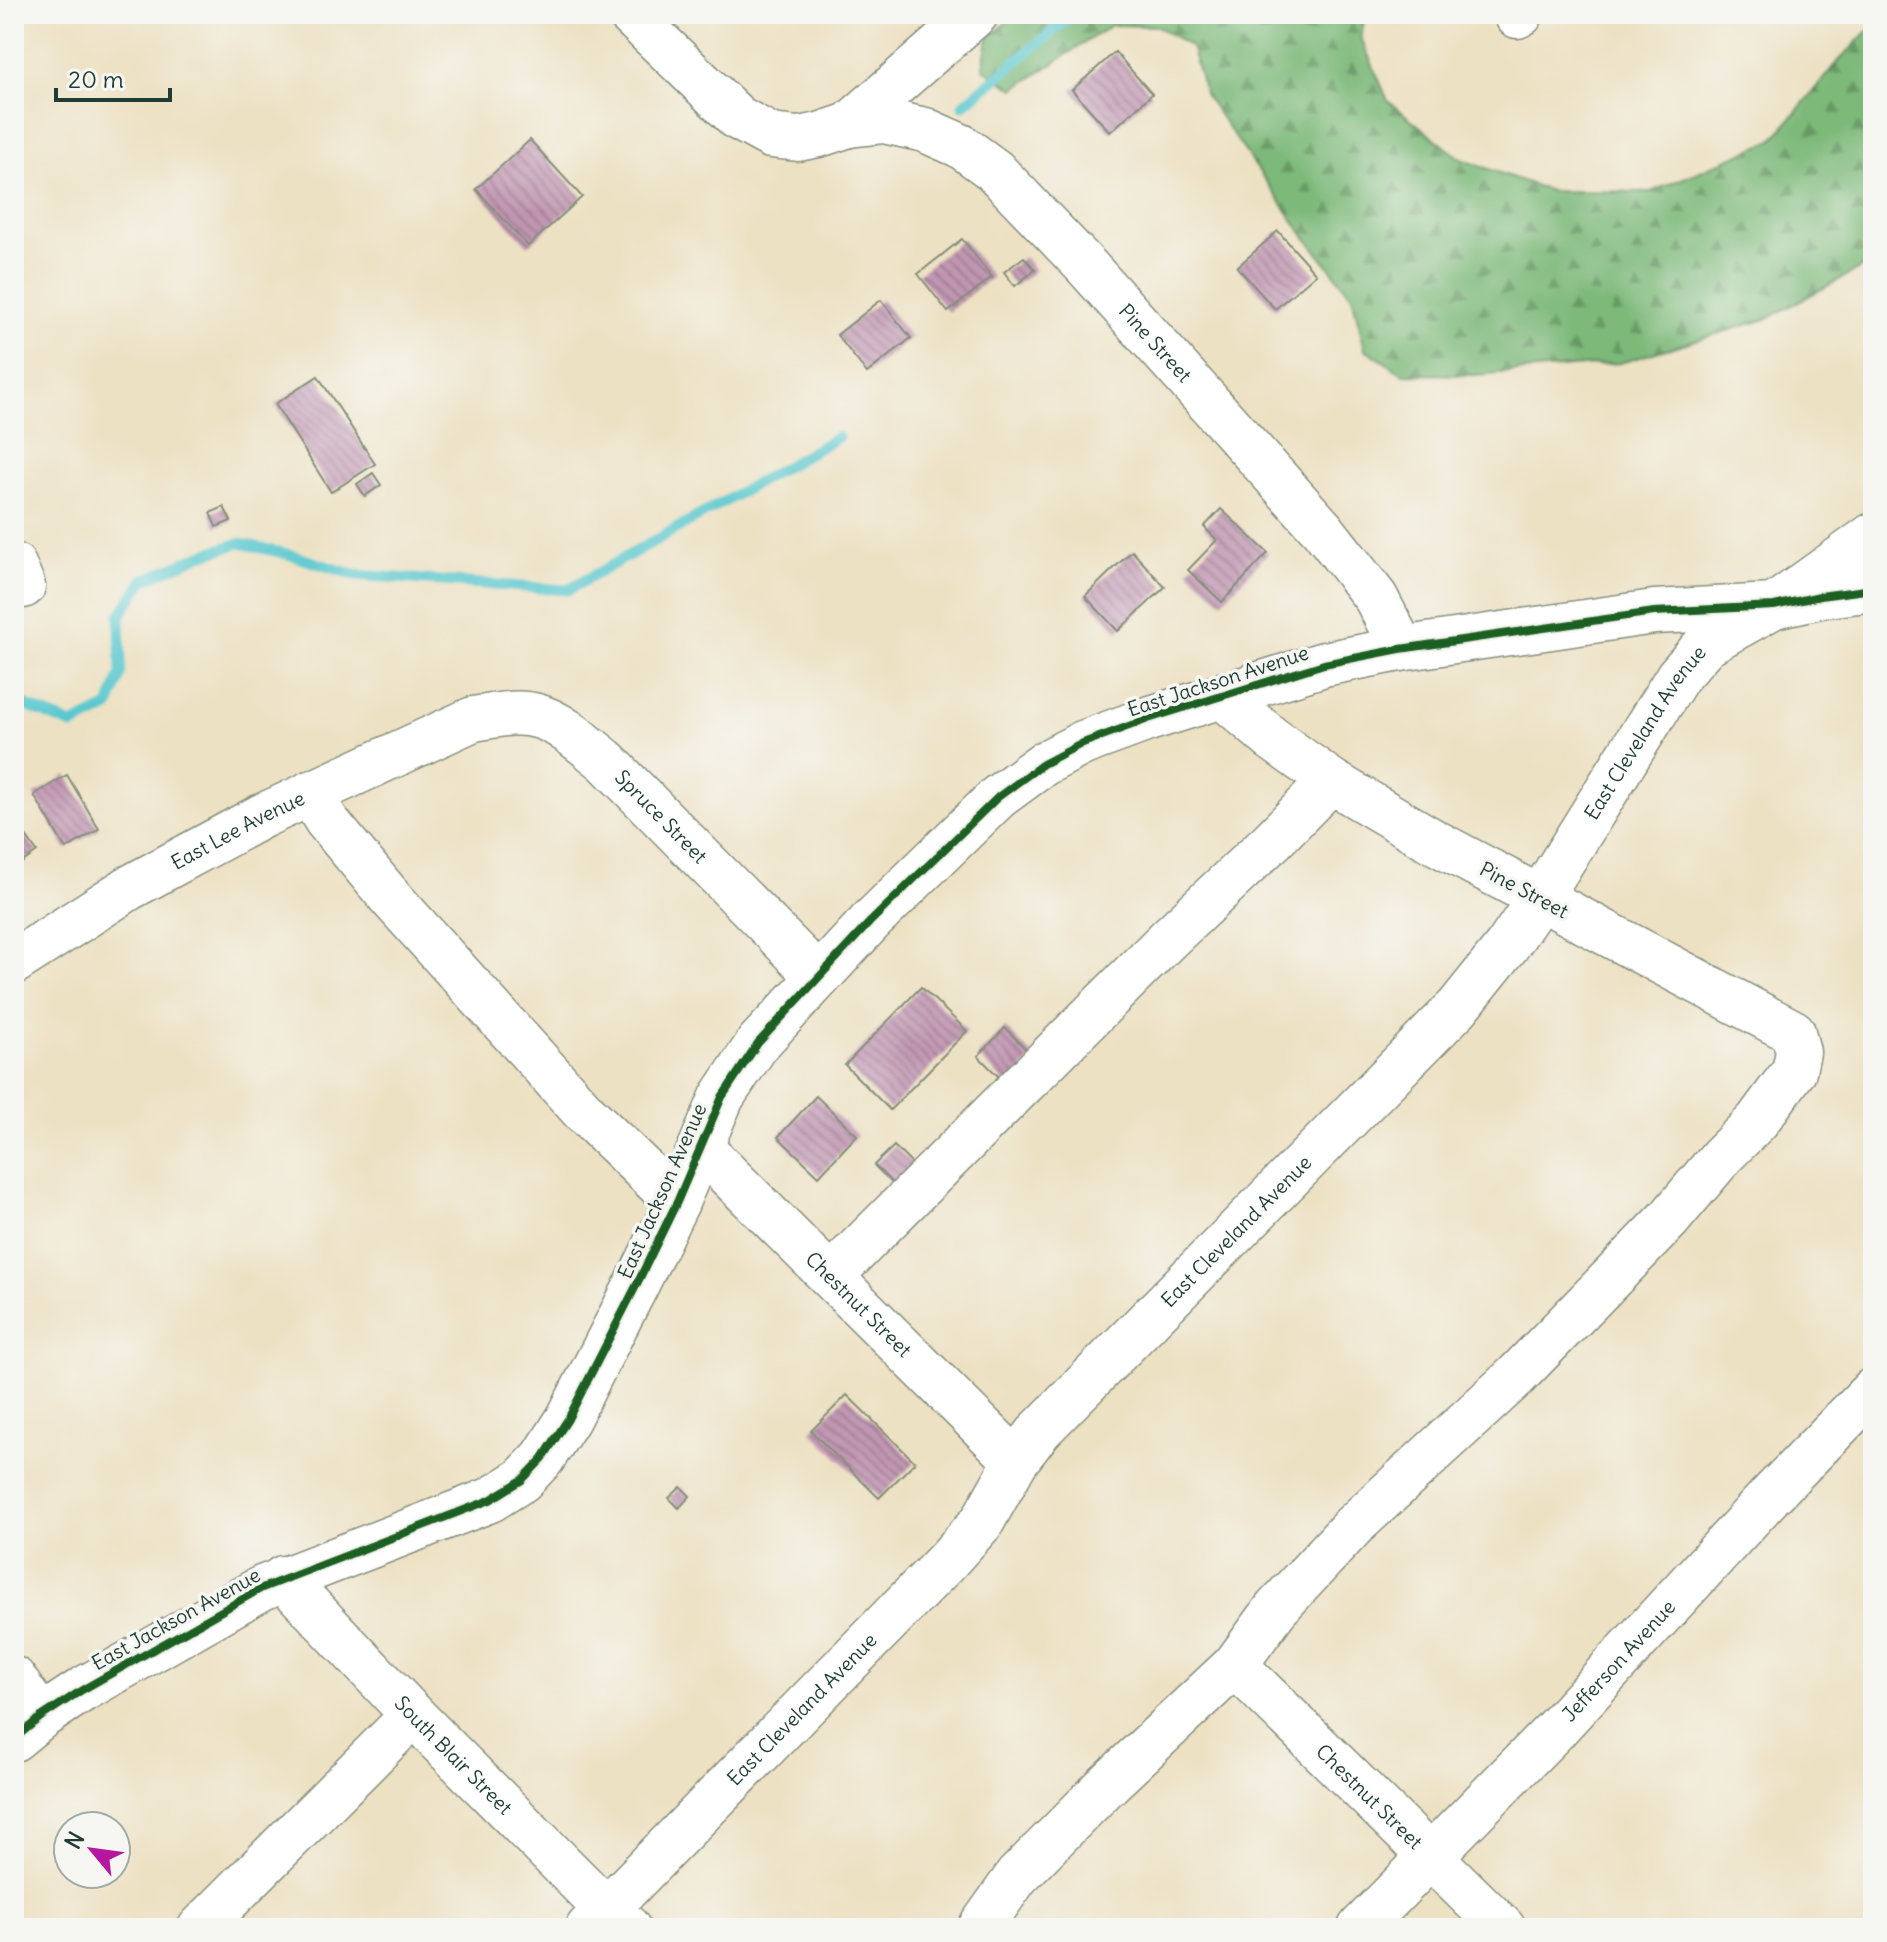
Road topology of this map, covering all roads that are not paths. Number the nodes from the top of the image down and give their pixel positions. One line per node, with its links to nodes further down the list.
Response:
1 (630, 14): 3 (street)
2 (976, 14): 3 (street)
3 (849, 125): 7 (street, Pine Street)
4 (1873, 535): 6 (street, East Cleveland Avenue)
5 (1873, 589): 6 (street)
6 (1774, 606): 7 (street, East Jackson Avenue); 12 (street, East Cleveland Avenue)
7 (1400, 649): 8 (street, East Jackson Avenue)
8 (1221, 695): 10 (street, Pine Street); 14 (street, East Jackson Avenue)
9 (473, 719): 11 (street, East Lee Avenue); 14 (street, Spruce Street)
10 (1331, 781): 12 (street, Pine Street); 17 (street)
11 (310, 793): 13 (street, East Lee Avenue); 16 (street)
12 (1539, 899): 19 (street, East Cleveland Avenue); 21 (street, Pine Street)
13 (14, 962)
14 (819, 977): 15 (street, East Jackson Avenue)
15 (701, 1148): 16 (street, East Jackson Avenue); 17 (street, Chestnut Street)
16 (677, 1202): 20 (street, East Jackson Avenue)
17 (831, 1276): 19 (street, Chestnut Street)
18 (1873, 1390): 25 (street, Jefferson Avenue)
19 (1016, 1461): 26 (street, East Cleveland Avenue)
20 (283, 1578): 23 (street, South Blair Street); 24 (street, East Jackson Avenue)
21 (1235, 1665): 25 (street, Chestnut Street); 28 (street)
22 (14, 1679): 24 (street)
23 (413, 1715): 26 (street, South Blair Street); 27 (street)
24 (28, 1728)
25 (1430, 1858): 29 (street, Jefferson Avenue); 30 (street, Chestnut Street)
26 (608, 1921)
27 (200, 1928)
28 (980, 1928)
29 (1360, 1928)
30 (1503, 1928)

